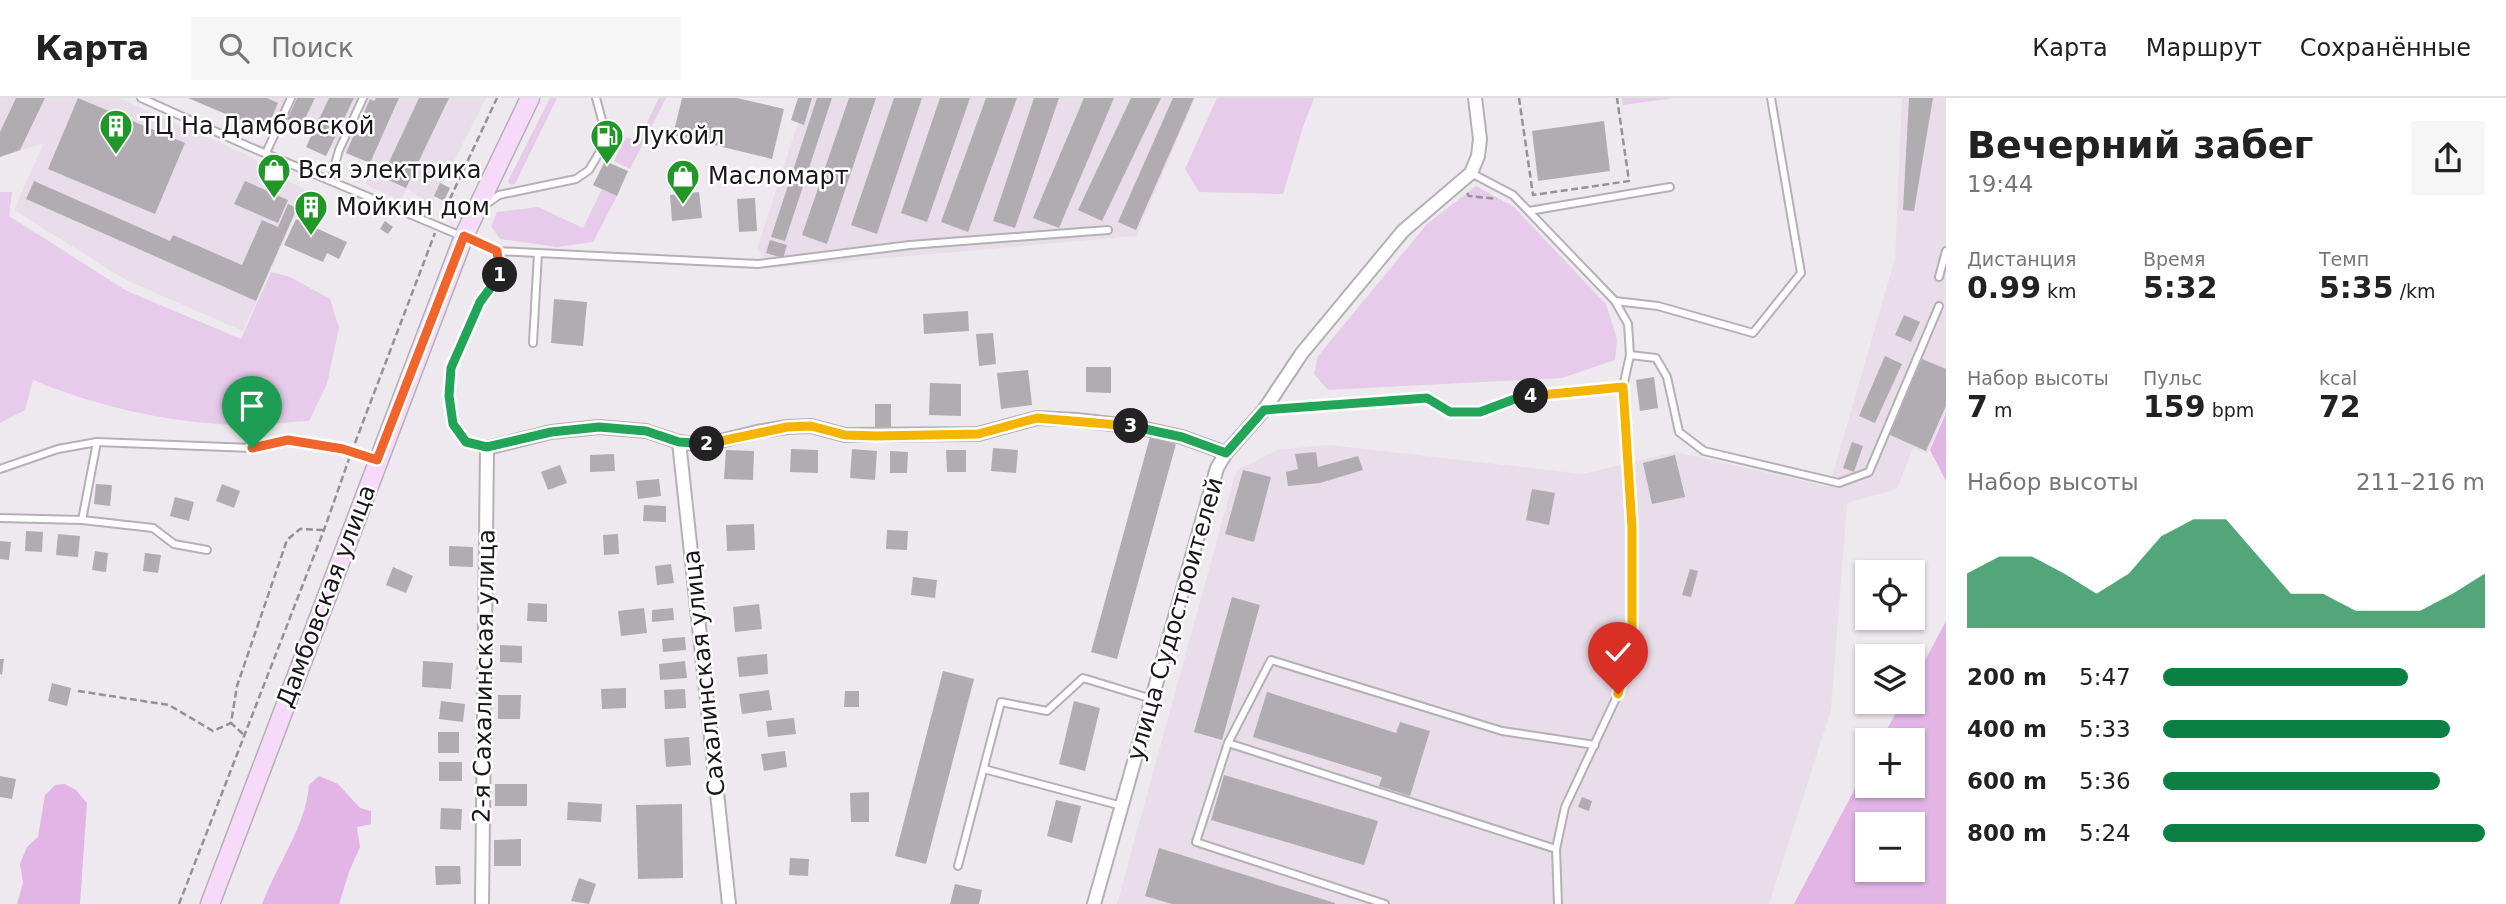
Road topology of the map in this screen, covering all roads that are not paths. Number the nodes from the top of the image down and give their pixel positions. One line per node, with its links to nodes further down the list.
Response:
1 (141, 98): 8 (lane)
2 (291, 98): 8 (lane)
3 (363, 98): 10 (lane)
4 (530, 98): 13 (main road, Дамбовская улица)
5 (596, 98): 13 (lane)
6 (1475, 98): 9 (street)
7 (1771, 98): 20 (lane)
8 (266, 153): 10 (lane)
9 (1471, 173): 12 (lane); 25 (street, улица Судостроителей)
10 (331, 180): 15 (lane)
11 (1670, 187): 12 (lane)
12 (1529, 211): 20 (lane)
13 (475, 212): 15 (main road, Дамбовская улица)
14 (1108, 230): 18 (lane)
15 (464, 236): 16 (lane); 30 (main road, Дамбовская улица)
16 (497, 251): 18 (lane); 28 (lane)
17 (1946, 251): 19 (lane)
18 (538, 253): 22 (lane)
19 (1939, 278)
20 (1615, 301): 23 (lane)
21 (1939, 306): 23 (lane)
22 (533, 343)
23 (1630, 355): 24 (lane)
24 (1623, 387): 25 (lane); 37 (lane)
25 (1264, 410): 29 (street, улица Судостроителей)
26 (97, 442): 30 (lane); 31 (lane); 33 (lane)
27 (679, 442): 28 (street); 29 (street); 44 (street, Сахалинская улица)
28 (487, 447): 43 (street, 2-я Сахалинская улица)
29 (1226, 453): 35 (street, улица Судостроителей)
30 (377, 460): 42 (main road, Дамбовская улица)
31 (0, 469)
32 (0, 518): 33 (lane)
33 (82, 520): 34 (lane)
34 (207, 550)
35 (1152, 699): 38 (lane); 39 (street, улица Судостроителей)
36 (1227, 743): 37 (lane); 40 (lane); 46 (lane)
37 (1595, 745): 40 (lane)
38 (984, 769): 39 (lane); 41 (lane)
39 (1122, 806): 45 (street, улица Судостроителей)
40 (1556, 849): 47 (lane)
41 (958, 866)
42 (210, 904)
43 (482, 904)
44 (729, 904)
45 (1094, 904)
46 (1385, 904)
47 (1558, 904)

